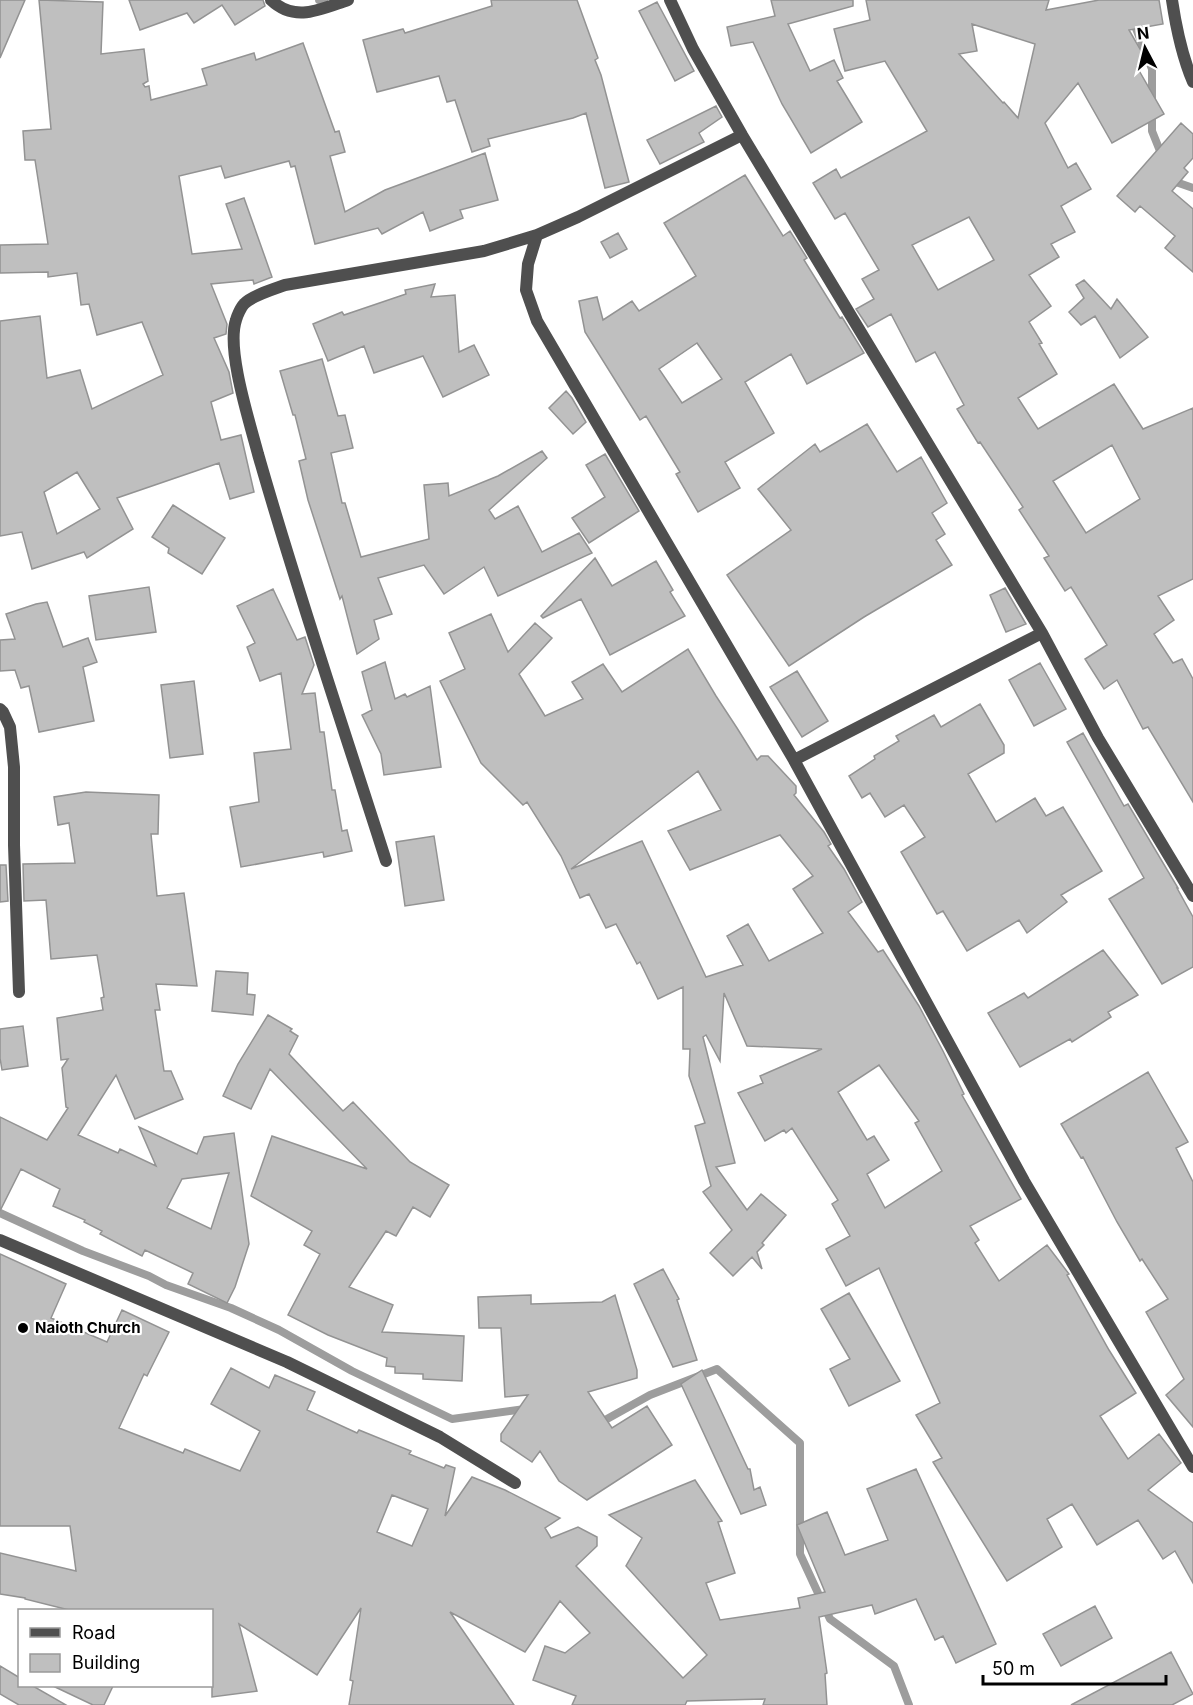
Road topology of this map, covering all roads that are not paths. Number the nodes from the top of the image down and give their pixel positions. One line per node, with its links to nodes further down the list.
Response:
1 (272, 0): 2 (street)
2 (348, 0)
3 (670, 0): 6 (street)
4 (1172, 0): 5 (street)
5 (1193, 82)
6 (742, 135): 7 (street); 8 (street)
7 (537, 236): 10 (street); 11 (street)
8 (1042, 633): 10 (street); 12 (street)
9 (0, 709): 13 (street)
10 (794, 760): 15 (street)
11 (386, 861)
12 (1193, 896)
13 (20, 992)
14 (0, 1240): 16 (street)
15 (1193, 1467)
16 (515, 1483)

